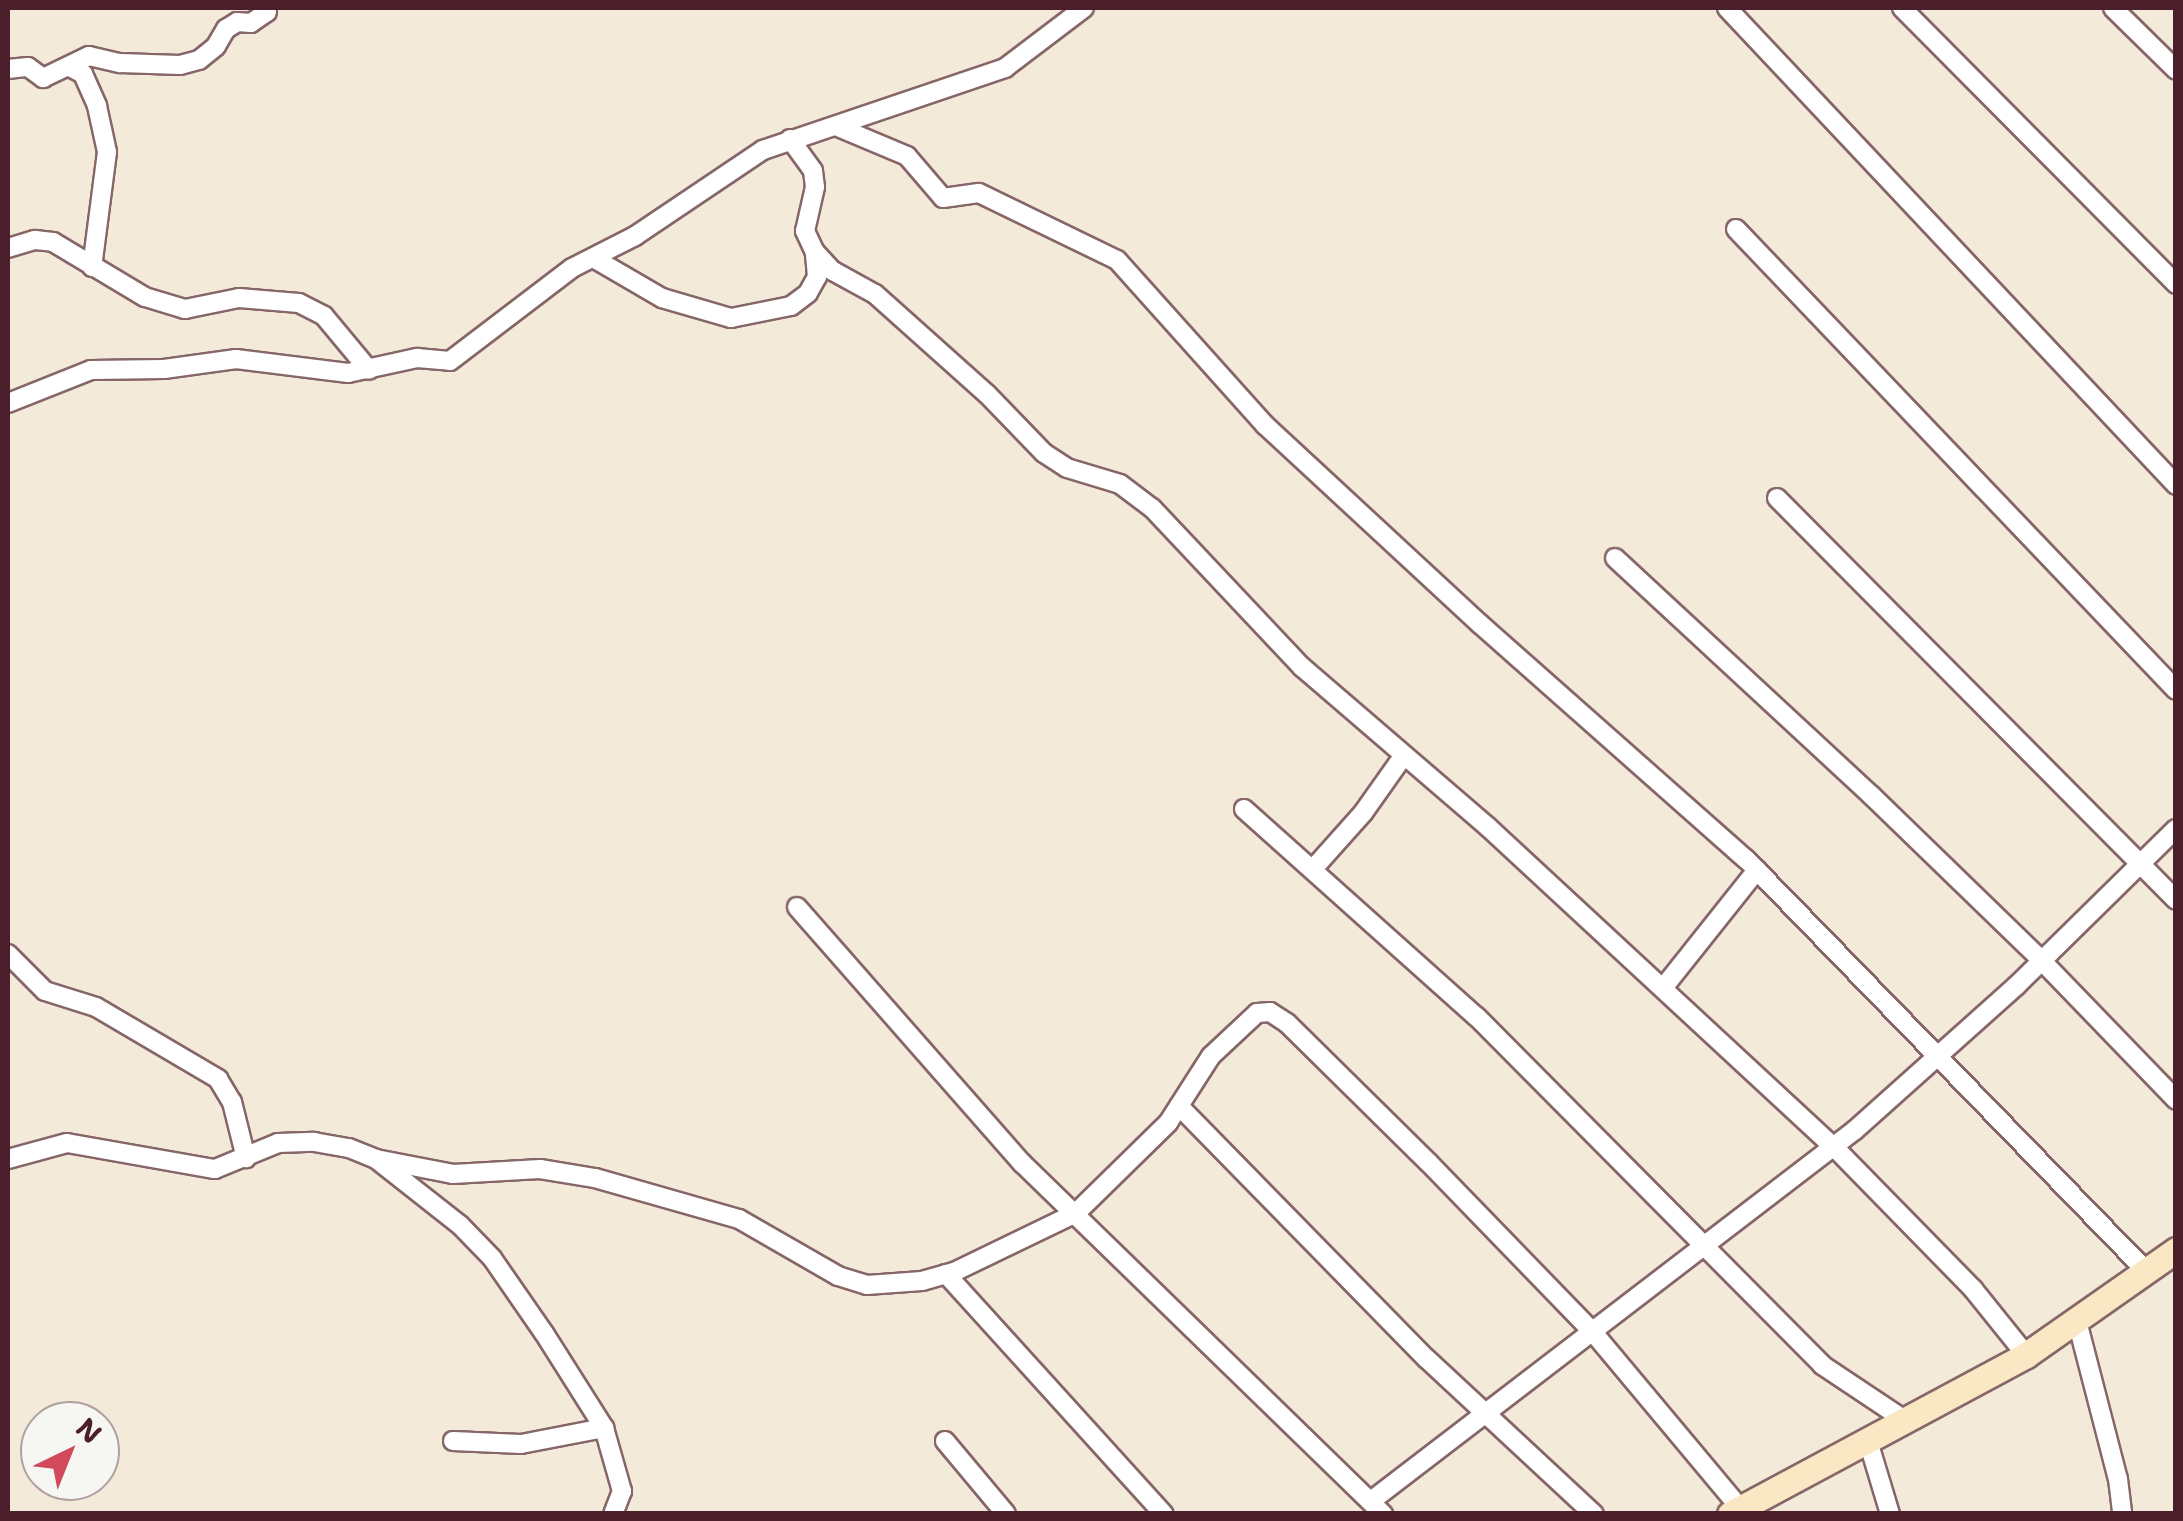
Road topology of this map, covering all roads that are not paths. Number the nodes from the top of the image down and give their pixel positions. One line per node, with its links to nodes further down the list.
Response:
1 (266, 8): 6 (street)
2 (1084, 8): 9 (street)
3 (1727, 8): 19 (street)
4 (1902, 8): 16 (street)
5 (2113, 8): 8 (street)
6 (70, 67): 7 (street); 15 (street)
7 (8, 69)
8 (2176, 70)
9 (838, 126): 10 (street); 28 (street)
10 (790, 140): 13 (street); 14 (street)
11 (1736, 230): 22 (street)
12 (8, 248): 15 (street)
13 (815, 252): 14 (street); 23 (street)
14 (595, 259): 17 (street)
15 (92, 268): 17 (street)
16 (2176, 284)
17 (369, 370): 18 (street)
18 (8, 403)
19 (2176, 485)
20 (1777, 498): 26 (street)
21 (1615, 558): 32 (street)
22 (2176, 690)
23 (1404, 755): 27 (street); 33 (street)
24 (1244, 809): 27 (street)
25 (2176, 829): 26 (street)
26 (2140, 864): 29 (street); 32 (street)
27 (1313, 869): 42 (street)
28 (1757, 870): 33 (street); 34 (street)
29 (2176, 900)
30 (797, 907): 41 (street)
31 (8, 954): 38 (street)
32 (2042, 961): 34 (street); 35 (street)
33 (1662, 988): 37 (street)
34 (1940, 1055): 37 (street); 44 (street)
35 (2176, 1100)
36 (1179, 1106): 41 (street); 47 (street); 49 (street)
37 (1834, 1147): 42 (street); 48 (street)
38 (246, 1158): 39 (street); 40 (street)
39 (8, 1159)
40 (376, 1159): 45 (street); 51 (street)
41 (1076, 1213): 45 (street); 55 (street)
42 (1703, 1246): 47 (street); 50 (street)
43 (2176, 1250): 44 (main road)
44 (2147, 1272): 46 (main road)
45 (946, 1274): 59 (street)
46 (2077, 1321): 48 (main road); 62 (street)
47 (1592, 1331): 49 (street); 56 (street)
48 (2026, 1355): 50 (main road)
49 (1486, 1414): 55 (street); 60 (street)
50 (1906, 1421): 54 (main road)
51 (604, 1428): 52 (street); 57 (street)
52 (453, 1440)
53 (945, 1441): 58 (street)
54 (1868, 1441): 56 (main road); 61 (street)
55 (1377, 1507)
56 (1735, 1511)
57 (613, 1514)
58 (1006, 1514)
59 (1164, 1514)
60 (1594, 1514)
61 (1890, 1514)
62 (2122, 1514)

